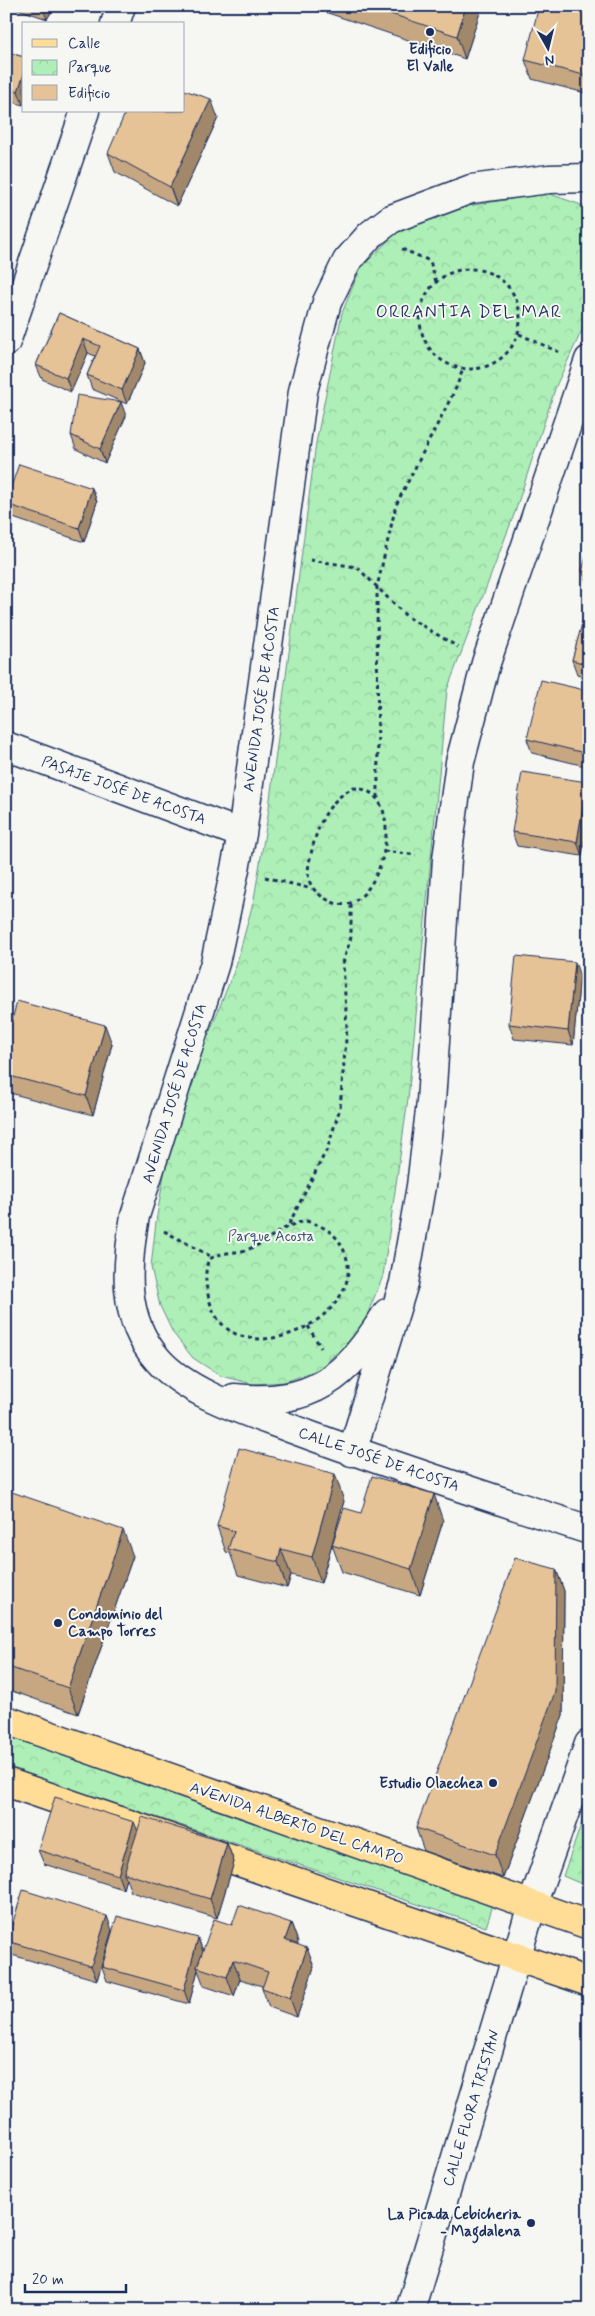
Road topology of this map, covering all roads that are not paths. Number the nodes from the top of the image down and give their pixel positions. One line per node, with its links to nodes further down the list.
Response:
1 (121, 6): 2 (street)
2 (116, 22)
3 (85, 112): 5 (street)
4 (587, 179): 8 (street, AVENIDA JOSÉ DE ACOSTA)
5 (6, 342)
6 (588, 362): 9 (street)
7 (6, 746): 8 (street, PASAJE JOSÉ DE ACOSTA)
8 (242, 834): 10 (street, AVENIDA JOSÉ DE ACOSTA)
9 (404, 1283): 10 (street); 11 (street)
10 (184, 1382): 11 (street, CALLE JOSÉ DE ACOSTA)
11 (352, 1452): 12 (street, CALLE JOSÉ DE ACOSTA)
12 (589, 1530)
13 (6, 1720): 16 (main road, AVENIDA ALBERTO DEL CAMPO)
14 (589, 1744): 16 (street, CALLE FLORA TRISTAN)
15 (6, 1782): 18 (main road)
16 (532, 1905): 17 (main road, AVENIDA ALBERTO DEL CAMPO); 18 (street, CALLE FLORA TRISTAN)
17 (589, 1925)
18 (516, 1957): 19 (main road); 20 (street, CALLE FLORA TRISTAN)
19 (589, 1982)
20 (410, 2310)

